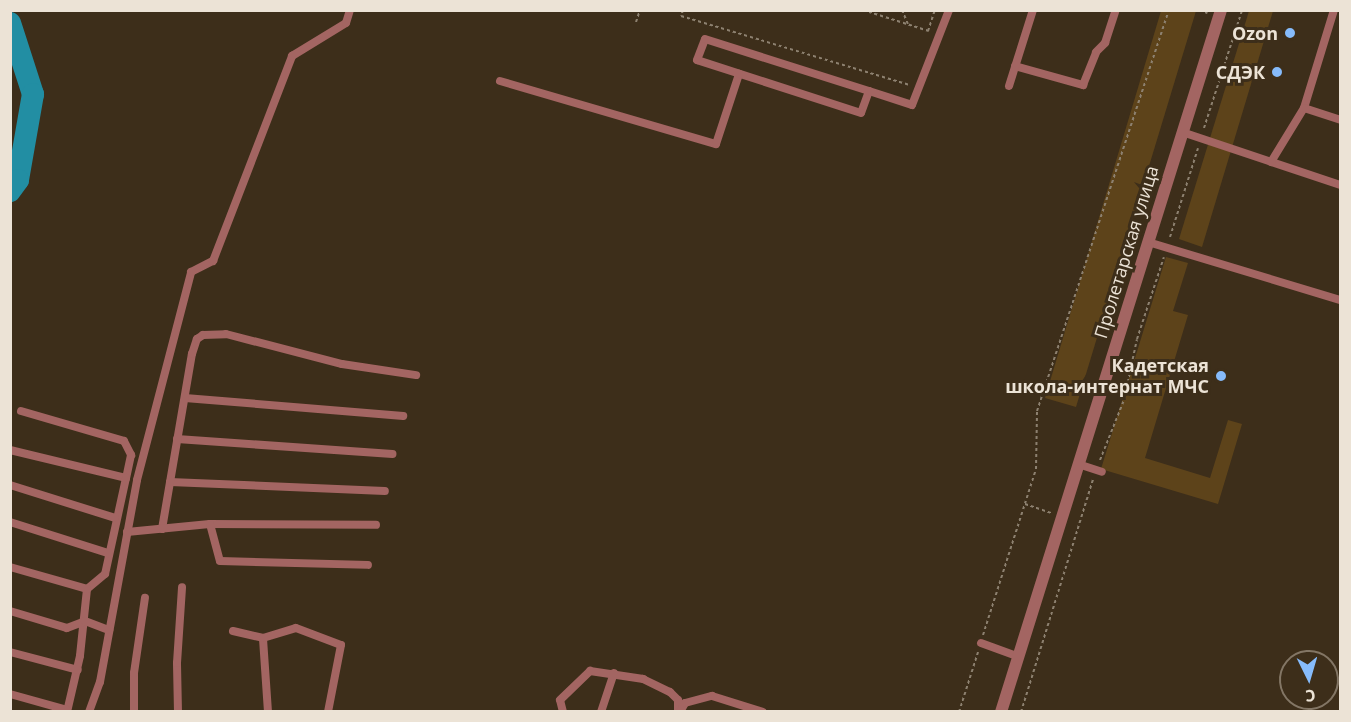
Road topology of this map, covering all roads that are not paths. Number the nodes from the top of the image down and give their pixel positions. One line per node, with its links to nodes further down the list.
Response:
1 (351, 10): 37 (lane)
2 (949, 10): 11 (lane)
3 (1033, 10): 7 (lane)
4 (1116, 10): 7 (lane)
5 (1221, 10): 14 (street, Пролетарская улица)
6 (1334, 10): 12 (lane)
7 (1015, 66): 10 (lane)
8 (739, 74): 9 (lane); 11 (lane); 11 (lane)
9 (500, 81)
10 (1009, 86)
11 (869, 91)
12 (1304, 108): 13 (lane); 15 (lane)
13 (1341, 120)
14 (1182, 132): 15 (lane); 17 (street, Пролетарская улица)
15 (1271, 162): 16 (lane)
16 (1341, 185)
17 (1148, 242): 18 (lane); 26 (street, Пролетарская улица)
18 (1341, 300)
19 (416, 375): 20 (lane)
20 (185, 398): 22 (lane); 23 (lane)
21 (21, 411): 28 (lane)
22 (403, 416)
23 (177, 439): 25 (lane); 29 (lane)
24 (10, 450): 28 (lane)
25 (392, 454)
26 (1078, 464): 27 (lane); 51 (street, Пролетарская улица)
27 (1099, 471)
28 (126, 478): 32 (lane)
29 (170, 482): 31 (lane); 36 (lane)
30 (10, 485): 32 (lane)
31 (385, 491)
32 (115, 518): 38 (lane)
33 (10, 522): 38 (lane)
34 (210, 524): 35 (lane); 36 (lane); 39 (lane)
35 (376, 525)
36 (162, 529): 37 (lane)
37 (127, 532): 46 (lane)
38 (108, 553): 42 (lane)
39 (368, 565)
40 (10, 567): 42 (lane)
41 (182, 587): 58 (lane)
42 (87, 589): 45 (lane)
43 (144, 598): 57 (lane)
44 (10, 611): 45 (lane)
45 (85, 621): 46 (lane); 52 (lane)
46 (109, 630): 56 (lane)
47 (232, 631): 48 (lane)
48 (263, 638): 59 (lane); 60 (lane)
49 (981, 643): 51 (lane)
50 (10, 652): 52 (lane)
51 (1017, 656): 65 (street, Пролетарская улица)
52 (78, 670): 55 (lane)
53 (614, 673): 61 (lane); 62 (lane); 63 (lane)
54 (10, 694): 55 (lane)
55 (67, 711)
56 (89, 711)
57 (134, 711)
58 (178, 711)
59 (268, 711)
60 (328, 711)
61 (563, 711)
62 (601, 711)
63 (679, 711): 64 (lane)
64 (763, 711)
65 (1001, 711)

